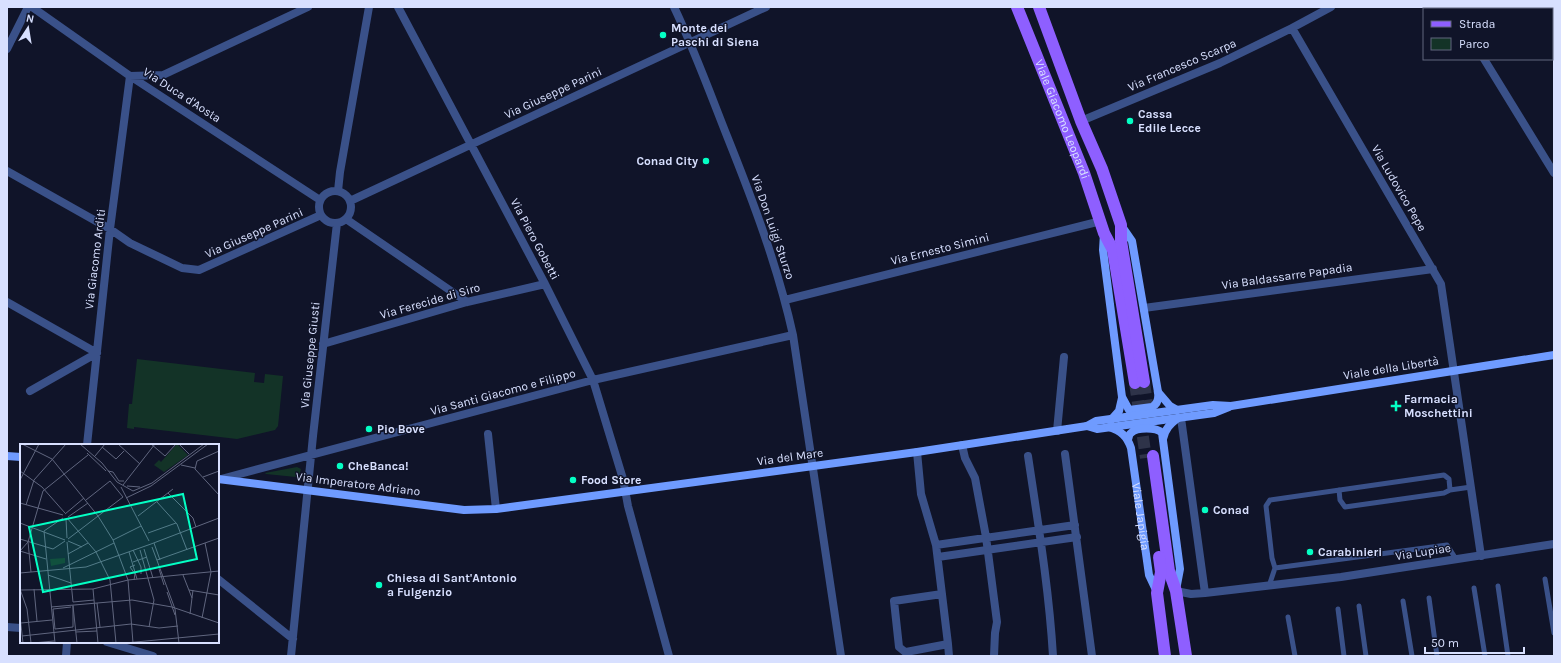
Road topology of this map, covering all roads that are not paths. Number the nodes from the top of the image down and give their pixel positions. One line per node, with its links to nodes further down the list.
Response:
1 (28, 7): 13 (street)
2 (32, 7): 15 (street, Via Duca d'Aosta)
3 (308, 7): 15 (street)
4 (369, 7): 20 (street)
5 (398, 7): 17 (street, Via Piero Gobetti)
6 (674, 7): 12 (street, Via Don Luigi Sturzo)
7 (766, 7): 12 (street, Via Giuseppe Parini)
8 (1017, 7): 27 (main road, Viale Giacomo Leopardi)
9 (1039, 7): 16 (main road, Viale Giacomo Leopardi)
10 (1331, 7): 11 (street, Via Francesco Scarpa)
11 (1292, 28): 16 (street, Via Francesco Scarpa); 29 (street, Via Ludovico Pepe)
12 (690, 42): 17 (street, Via Giuseppe Parini); 31 (street, Via Don Luigi Sturzo)
13 (7, 49)
14 (1485, 60): 19 (street)
15 (130, 76): 21 (street, Via Duca d'Aosta); 28 (street, Via Giacomo Arditi)
16 (1081, 121): 26 (main road, Viale Giacomo Leopardi)
17 (472, 145): 22 (street, Via Giuseppe Parini); 30 (street, Via Piero Gobetti)
18 (7, 171): 28 (street, Via Giuseppe Parini)
19 (1554, 173)
20 (338, 191): 21 (street); 22 (street)
21 (320, 200): 23 (street)
22 (350, 201): 24 (street)
23 (320, 215): 25 (street); 28 (street, Via Giuseppe Parini)
24 (346, 219): 25 (street); 33 (street)
25 (337, 223): 36 (street, Via Giuseppe Giusti)
26 (1121, 226): 27 (main road, Viale Giacomo Leopardi); 34 (main road, Viale Giacomo Leopardi)
27 (1102, 227): 31 (street, Via Ernesto Simini); 44 (main road, Viale Giacomo Leopardi)
28 (110, 229): 37 (street, Via Giacomo Arditi)
29 (1433, 269): 34 (street, Via Baldassarre Papadia); 40 (street, Via Ludovico Pepe)
30 (545, 284): 33 (street, Via Ferecide di Siro); 41 (street, Via Piero Gobetti)
31 (785, 300): 35 (street, Via Don Luigi Sturzo)
32 (7, 302): 37 (street)
33 (467, 302): 36 (street, Via Ferecide di Siro)
34 (1144, 308): 43 (main road, Viale Giacomo Leopardi)
35 (794, 335): 41 (street, Via Santi Giacomo e Filippo); 60 (street, Via Don Luigi Sturzo)
36 (323, 344): 56 (street, Via Giuseppe Giusti)
37 (97, 353): 42 (street); 52 (street, Via Giacomo Arditi)
38 (1554, 355): 40 (main road, Viale della Libertà)
39 (1064, 357): 48 (street)
40 (1454, 371): 45 (main road, Viale della Libertà); 62 (street, Via Ludovico Pepe)
41 (593, 380): 56 (street, Via Santi Giacomo e Filippo); 66 (street, Via Piero Gobetti)
42 (30, 391)
43 (1158, 392): 44 (main road); 45 (main road)
44 (1122, 397): 47 (main road)
45 (1179, 416): 46 (main road, Viale della Libertà); 51 (main road); 87 (street)
46 (1144, 419): 47 (main road, Via del Mare)
47 (1110, 424): 48 (main road, Via del Mare); 50 (main road)
48 (1057, 431): 53 (main road, Via del Mare)
49 (488, 434): 67 (street)
50 (1128, 439): 51 (main road); 86 (main road, Viale Japigia)
51 (1163, 440): 85 (main road, Viale Japigia)
52 (87, 444)
53 (962, 445): 54 (main road, Via del Mare); 70 (street)
54 (916, 452): 60 (main road, Via del Mare); 74 (street)
55 (1065, 454): 68 (street)
56 (311, 455): 61 (street, Via Santi Giacomo e Filippo); 63 (street, Via Giuseppe Giusti)
57 (7, 456): 59 (main road)
58 (1028, 456): 69 (street)
59 (20, 457)
60 (814, 466): 66 (main road, Via del Mare); 107 (street, Via Don Luigi Sturzo)
61 (219, 479): 63 (main road, Via Imperatore Adriano)
62 (1471, 487): 65 (lane); 76 (street, Via Ludovico Pepe)
63 (308, 490): 67 (main road, Via Imperatore Adriano); 97 (street, Via Giuseppe Giusti)
64 (1339, 490): 65 (lane); 65 (lane); 79 (lane)
65 (1450, 490)
66 (626, 492): 67 (main road, Via del Mare); 106 (street, Via Piero Gobetti)
67 (496, 509)
68 (1075, 525): 69 (street); 71 (street)
69 (1040, 530): 70 (street); 72 (street)
70 (986, 537): 74 (street); 75 (street)
71 (1077, 537): 72 (street); 110 (street)
72 (1041, 542): 75 (street); 109 (street)
73 (1554, 544): 76 (street, Via Lupiae)
74 (936, 545): 77 (street)
75 (987, 550): 77 (street); 102 (street)
76 (1481, 556): 78 (street, Via Lupiae)
77 (938, 557): 88 (street)
78 (1456, 559): 79 (lane); 82 (street, Via Lupiae)
79 (1275, 568): 82 (lane)
80 (219, 579): 97 (street)
81 (1545, 579): 96 (lane)
82 (1269, 586): 87 (street, Via Lupiae)
83 (1498, 586): 119 (lane)
84 (1474, 588): 118 (lane)
85 (1176, 591): 86 (main road, Viale Japigia); 87 (street, Via Lupiae); 112 (main road, Viale Japigia)
86 (1157, 593): 111 (main road, Viale Japigia)
87 (1205, 593)
88 (942, 594): 100 (street); 101 (street)
89 (1428, 598): 117 (lane)
90 (1403, 601): 116 (lane)
91 (1359, 606): 115 (lane)
92 (1338, 609): 114 (lane)
93 (1288, 617): 113 (lane)
94 (7, 627): 95 (street)
95 (20, 628)
96 (1554, 633)
97 (293, 638): 105 (street, Via Giuseppe Giusti)
98 (67, 643): 103 (street)
99 (110, 643): 104 (street)
100 (948, 644): 101 (street); 108 (street)
101 (908, 654)
102 (995, 655)
103 (66, 656)
104 (153, 656)
105 (291, 656)
106 (669, 656)
107 (842, 656)
108 (948, 656)
109 (1053, 656)
110 (1092, 656)
111 (1165, 656)
112 (1186, 656)
113 (1295, 656)
114 (1344, 656)
115 (1366, 656)
116 (1412, 656)
117 (1437, 656)
118 (1484, 656)
119 (1508, 656)

